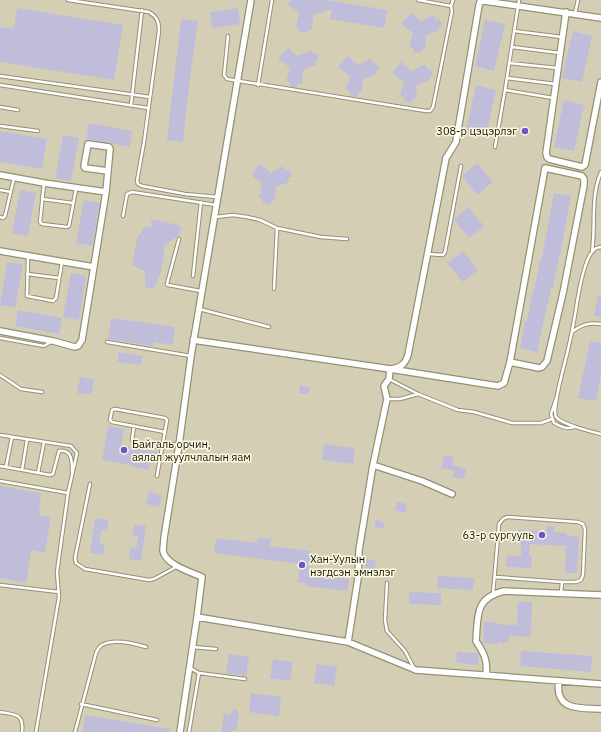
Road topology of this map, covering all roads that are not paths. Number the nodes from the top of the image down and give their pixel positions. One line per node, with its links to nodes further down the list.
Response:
1 (68, 0): 9 (lane)
2 (251, 0): 22 (street)
3 (272, 0): 26 (lane)
4 (418, 0): 8 (lane)
5 (453, 0): 8 (lane)
6 (578, 0): 11 (lane)
7 (519, 2): 10 (street); 13 (lane); 62 (street)
8 (451, 6): 26 (lane)
9 (142, 10): 28 (lane); 29 (lane)
10 (566, 12): 11 (street); 15 (street)
11 (575, 13): 12 (street)
12 (601, 18)
13 (514, 31): 15 (lane); 16 (lane)
14 (228, 36): 22 (lane)
15 (562, 37): 17 (street)
16 (512, 47): 17 (lane); 18 (lane)
17 (560, 53): 19 (street)
18 (509, 63): 19 (lane); 21 (lane)
19 (558, 68): 24 (street)
20 (0, 76): 28 (lane)
21 (507, 78): 24 (lane); 27 (lane)
22 (237, 82): 26 (lane); 48 (street)
23 (601, 82): 30 (street)
24 (556, 84): 30 (street)
25 (0, 85): 31 (lane)
26 (258, 85)
27 (505, 90): 30 (lane); 37 (lane)
28 (132, 94): 29 (lane); 31 (lane)
29 (150, 97): 33 (lane)
30 (554, 98)
31 (131, 105): 33 (lane)
32 (0, 107): 34 (lane)
33 (148, 108): 48 (lane)
34 (18, 110)
35 (0, 126): 36 (lane)
36 (38, 131)
37 (495, 147)
38 (461, 166): 62 (lane)
39 (108, 172): 39 (street); 47 (street)
40 (601, 172): 61 (lane)
41 (0, 175): 42 (street)
42 (14, 178): 43 (street); 46 (lane)
43 (44, 183): 44 (street); 49 (lane)
44 (76, 188): 47 (street); 51 (lane)
45 (0, 190): 46 (lane)
46 (11, 192): 54 (lane)
47 (106, 192): 65 (street)
48 (217, 197): 52 (street)
49 (42, 199): 51 (lane); 51 (lane)
50 (201, 202): 52 (lane); 53 (lane); 67 (lane)
51 (73, 203)
52 (216, 205): 55 (street)
53 (123, 216)
54 (0, 217)
55 (214, 217): 56 (lane); 70 (street)
56 (277, 228): 58 (lane); 69 (lane)
57 (179, 239): 70 (lane)
58 (347, 240)
59 (601, 247): 61 (lane)
60 (0, 251): 63 (street)
61 (592, 253): 75 (lane)
62 (428, 254): 82 (street)
63 (28, 256): 64 (street); 66 (lane)
64 (62, 262): 65 (street); 68 (lane)
65 (94, 267): 78 (street)
66 (27, 274): 68 (lane); 68 (lane)
67 (193, 276)
68 (59, 278)
69 (274, 289)
70 (201, 292): 71 (street)
71 (198, 309): 73 (lane); 77 (street)
72 (601, 324): 75 (lane)
73 (269, 326)
74 (0, 331): 78 (street)
75 (572, 333): 88 (lane)
76 (0, 338): 78 (lane)
77 (193, 340): 80 (street); 82 (street)
78 (53, 341)
79 (107, 342): 80 (lane)
80 (190, 356): 99 (street)
81 (510, 362): 81 (street); 82 (street)
82 (390, 369): 84 (street)
83 (0, 375): 85 (lane)
84 (389, 379): 86 (lane); 87 (street)
85 (42, 392)
86 (418, 394): 87 (lane); 89 (lane)
87 (387, 399): 101 (street)
88 (556, 399): 89 (lane); 91 (lane)
89 (552, 419): 91 (lane)
90 (134, 426): 92 (lane); 92 (lane); 100 (lane)
91 (574, 427): 93 (lane)
92 (165, 432): 98 (lane)
93 (601, 434)
94 (0, 435): 95 (lane)
95 (12, 437): 96 (lane); 103 (lane)
96 (27, 440): 97 (lane); 104 (lane)
97 (44, 442): 105 (lane); 106 (lane)
98 (164, 443): 99 (lane); 100 (lane)
99 (179, 445): 112 (street)
100 (163, 448): 107 (lane)
101 (373, 465): 111 (street); 122 (street)
102 (0, 466): 103 (lane)
103 (6, 467): 104 (lane)
104 (22, 470): 105 (lane)
105 (38, 473): 106 (lane)
106 (72, 475): 110 (lane)
107 (157, 476)
108 (0, 482): 110 (lane)
109 (90, 484): 112 (lane)
110 (68, 493): 117 (lane)
111 (452, 494)
112 (176, 566): 121 (street)
113 (495, 576): 114 (lane); 114 (lane); 119 (lane)
114 (562, 582): 118 (lane)
115 (387, 583): 127 (lane)
116 (0, 585): 117 (lane)
117 (59, 592): 138 (lane)
118 (561, 593): 119 (street); 120 (street)
119 (493, 594): 129 (street)
120 (601, 595)
121 (197, 617): 122 (street); 124 (street)
122 (348, 642): 127 (street)
123 (146, 647): 133 (lane)
124 (193, 647): 125 (lane); 126 (street)
125 (216, 649)
126 (190, 668): 128 (lane); 140 (street)
127 (416, 670): 129 (street)
128 (199, 673): 130 (lane); 141 (lane)
129 (486, 675): 131 (street)
130 (245, 679)
131 (559, 681): 132 (street); 134 (street)
132 (601, 684)
133 (81, 704): 136 (lane); 139 (lane)
134 (601, 709)
135 (0, 712): 137 (lane)
136 (157, 720)
137 (22, 732)
138 (36, 732)
139 (75, 732)
140 (180, 732)
141 (189, 732)

